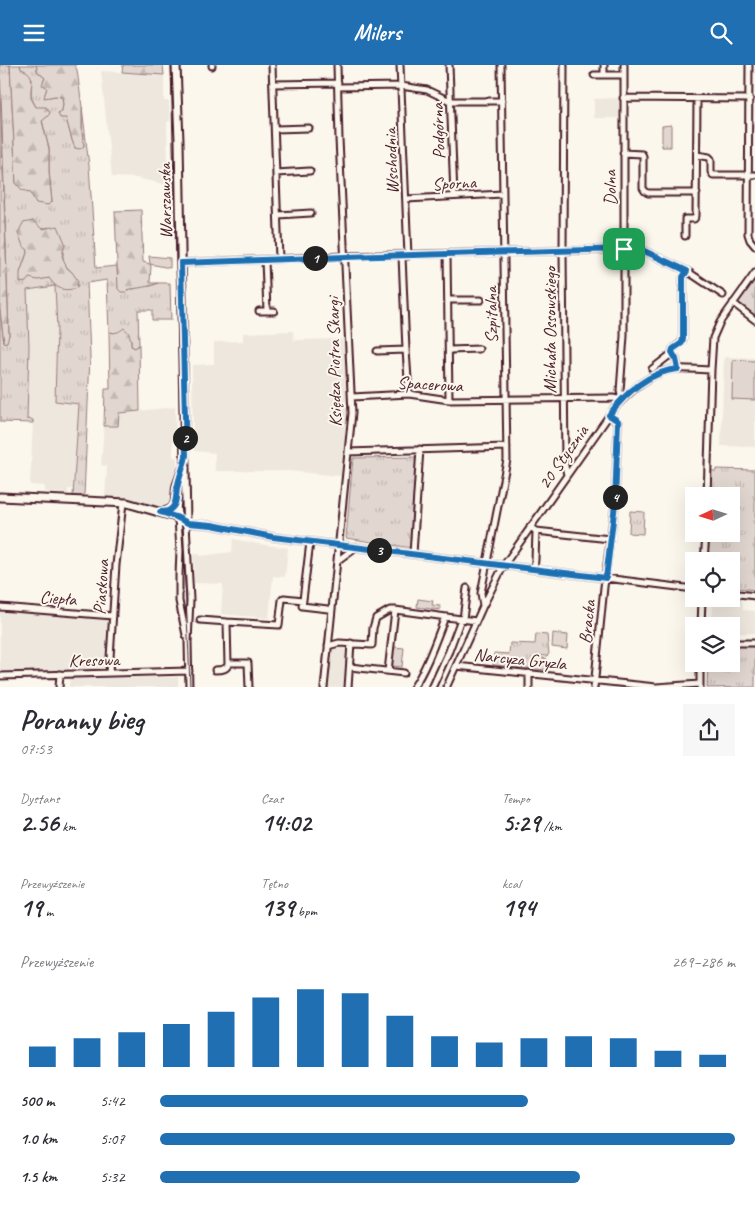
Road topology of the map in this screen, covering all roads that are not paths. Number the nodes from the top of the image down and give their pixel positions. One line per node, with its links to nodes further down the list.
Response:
1 (176, 65): 45 (main road, Warszawska)
2 (272, 65): 14 (street)
3 (337, 65): 15 (street, Księdza Piotra Skargi)
4 (400, 65): 16 (street, Wschodnia)
5 (449, 65): 20 (street, Podgórna)
6 (501, 65): 21 (street, Szpitalna)
7 (564, 65): 38 (street, Michała Ossowskiego)
8 (604, 65): 12 (street)
9 (624, 65): 13 (street, Dolna)
10 (749, 65): 19 (street)
11 (594, 75): 12 (street)
12 (604, 75): 13 (street)
13 (624, 75): 17 (street, Dolna)
14 (273, 84): 15 (street); 23 (street)
15 (338, 85): 16 (street); 42 (street, Księdza Piotra Skargi)
16 (401, 86): 20 (street); 32 (street, Wschodnia)
17 (623, 98): 18 (street); 24 (street, Dolna)
18 (697, 99): 19 (street); 25 (street)
19 (751, 99): 28 (street)
20 (450, 101): 21 (street); 31 (street, Podgórna)
21 (502, 101): 30 (street, Szpitalna)
22 (309, 128): 23 (street)
23 (275, 129): 27 (street)
24 (623, 153): 29 (street); 37 (street, Dolna)
25 (697, 155): 28 (street); 29 (street)
26 (310, 171): 27 (street)
27 (276, 173): 34 (street)
28 (752, 175): 36 (street)
29 (696, 193): 35 (street)
30 (503, 194): 31 (street, Sporna); 39 (street, Szpitalna)
31 (454, 197): 32 (street, Sporna)
32 (406, 199): 41 (street, Wschodnia)
33 (311, 213): 34 (street)
34 (278, 215): 43 (street)
35 (685, 235)
36 (755, 246)
37 (624, 249): 38 (street); 46 (street); 69 (street, Dolna)
38 (563, 251): 39 (street); 66 (street, Michała Ossowskiego)
39 (504, 253): 40 (street); 68 (street, Szpitalna)
40 (447, 254): 41 (street); 50 (street)
41 (405, 256): 42 (street); 57 (street, Wschodnia)
42 (345, 257): 43 (street); 65 (street, Księdza Piotra Skargi)
43 (279, 259): 44 (street)
44 (265, 260): 45 (street); 53 (street)
45 (181, 263): 74 (main road, Warszawska)
46 (687, 271): 48 (street); 60 (street)
47 (755, 273): 51 (street)
48 (723, 295)
49 (481, 299): 50 (street)
50 (448, 300): 58 (street)
51 (733, 303): 55 (street); 63 (street)
52 (259, 311): 53 (street)
53 (267, 311): 54 (street)
54 (274, 311)
55 (755, 320)
56 (479, 349): 58 (street)
57 (406, 350): 59 (street); 64 (street, Wschodnia)
58 (449, 350): 67 (street)
59 (377, 351)
60 (673, 356): 61 (street); 62 (street)
61 (652, 369)
62 (678, 369): 63 (street, 20 Stycznia); 69 (street, 20 Stycznia)
63 (711, 369): 76 (street)
64 (409, 394): 65 (street, Spacerowa); 67 (street, Spacerowa)
65 (352, 397): 73 (street, Księdza Piotra Skargi)
66 (564, 399): 68 (street, Spacerowa); 69 (street, Spacerowa); 75 (street, Michała Ossowskiego)
67 (450, 400): 68 (street, Spacerowa)
68 (506, 400): 71 (street, Szpitalna)
69 (622, 400): 70 (street, 20 Stycznia)
70 (609, 415): 75 (street, 20 Stycznia); 85 (street, Bracka)
71 (507, 447): 72 (street); 91 (street, Szpitalna)
72 (420, 449): 73 (street); 89 (street)
73 (348, 452): 87 (street, Księdza Piotra Skargi)
74 (186, 456): 78 (main road, Warszawska); 82 (main road, Warszawska)
75 (567, 475): 83 (street, 20 Stycznia)
76 (707, 487)
77 (0, 497): 79 (main road)
78 (176, 498): 80 (main road); 81 (street, Warszawska)
79 (123, 503): 80 (main road); 104 (street, Piaskowa)
80 (160, 512): 81 (main road)
81 (178, 518): 82 (main road); 110 (street, Warszawska)
82 (186, 523): 86 (street); 110 (street, Warszawska)
83 (530, 527): 84 (street); 92 (street, 20 Stycznia)
84 (536, 531): 85 (street); 93 (street)
85 (610, 539): 94 (street, Bracka)
86 (310, 541): 87 (street); 99 (street)
87 (339, 545): 88 (street); 90 (street, Księdza Piotra Skargi)
88 (356, 547): 89 (street); 90 (street)
89 (413, 554): 91 (street)
90 (337, 561): 114 (street, Księdza Piotra Skargi)
91 (487, 563): 92 (street); 100 (street, Szpitalna)
92 (504, 565): 93 (street); 100 (street, 20 Stycznia)
93 (534, 569): 94 (street)
94 (606, 578): 96 (street); 127 (street, Bracka)
95 (467, 588): 106 (street)
96 (685, 588)
97 (740, 594): 98 (street)
98 (755, 596)
99 (303, 600): 102 (street); 109 (street)
100 (483, 606): 108 (street, 20 Stycznia)
101 (0, 607): 104 (street, Ciepła)
102 (328, 609)
103 (395, 610): 105 (street); 111 (street); 120 (street)
104 (113, 616): 122 (street, Piaskowa)
105 (445, 617): 106 (street); 134 (street)
106 (462, 619): 108 (street); 135 (street)
107 (200, 620): 109 (street)
108 (476, 621): 116 (street, 20 Stycznia)
109 (227, 622): 115 (street)
110 (188, 643): 119 (street, Warszawska)
111 (351, 643): 114 (street); 117 (street)
112 (740, 643): 113 (street)
113 (755, 643)
114 (328, 646): 132 (street, Księdza Piotra Skargi)
115 (228, 663): 118 (street); 131 (street)
116 (456, 666): 124 (street, Narcyza Gryzla); 136 (street, 20 Stycznia)
117 (350, 667): 120 (street); 133 (street)
118 (215, 670)
119 (189, 671): 122 (street, Kresowa); 130 (street, Warszawska)
120 (388, 671): 123 (street)
121 (700, 672): 128 (street)
122 (109, 673): 125 (street, Kresowa)
123 (404, 673)
124 (529, 673): 127 (street, Narcyza Gryzla); 137 (street)
125 (60, 674): 126 (street, Kresowa); 129 (street)
126 (0, 676)
127 (594, 681): 138 (street, Bracka); 139 (street, Narcyza Gryzla)
128 (700, 686): 139 (street, Narcyza Gryzla)
129 (59, 687)
130 (189, 687)
131 (249, 687)
132 (324, 687)
133 (348, 687)
134 (413, 687)
135 (432, 687)
136 (446, 687)
137 (529, 687)
138 (594, 687)
139 (674, 687)

